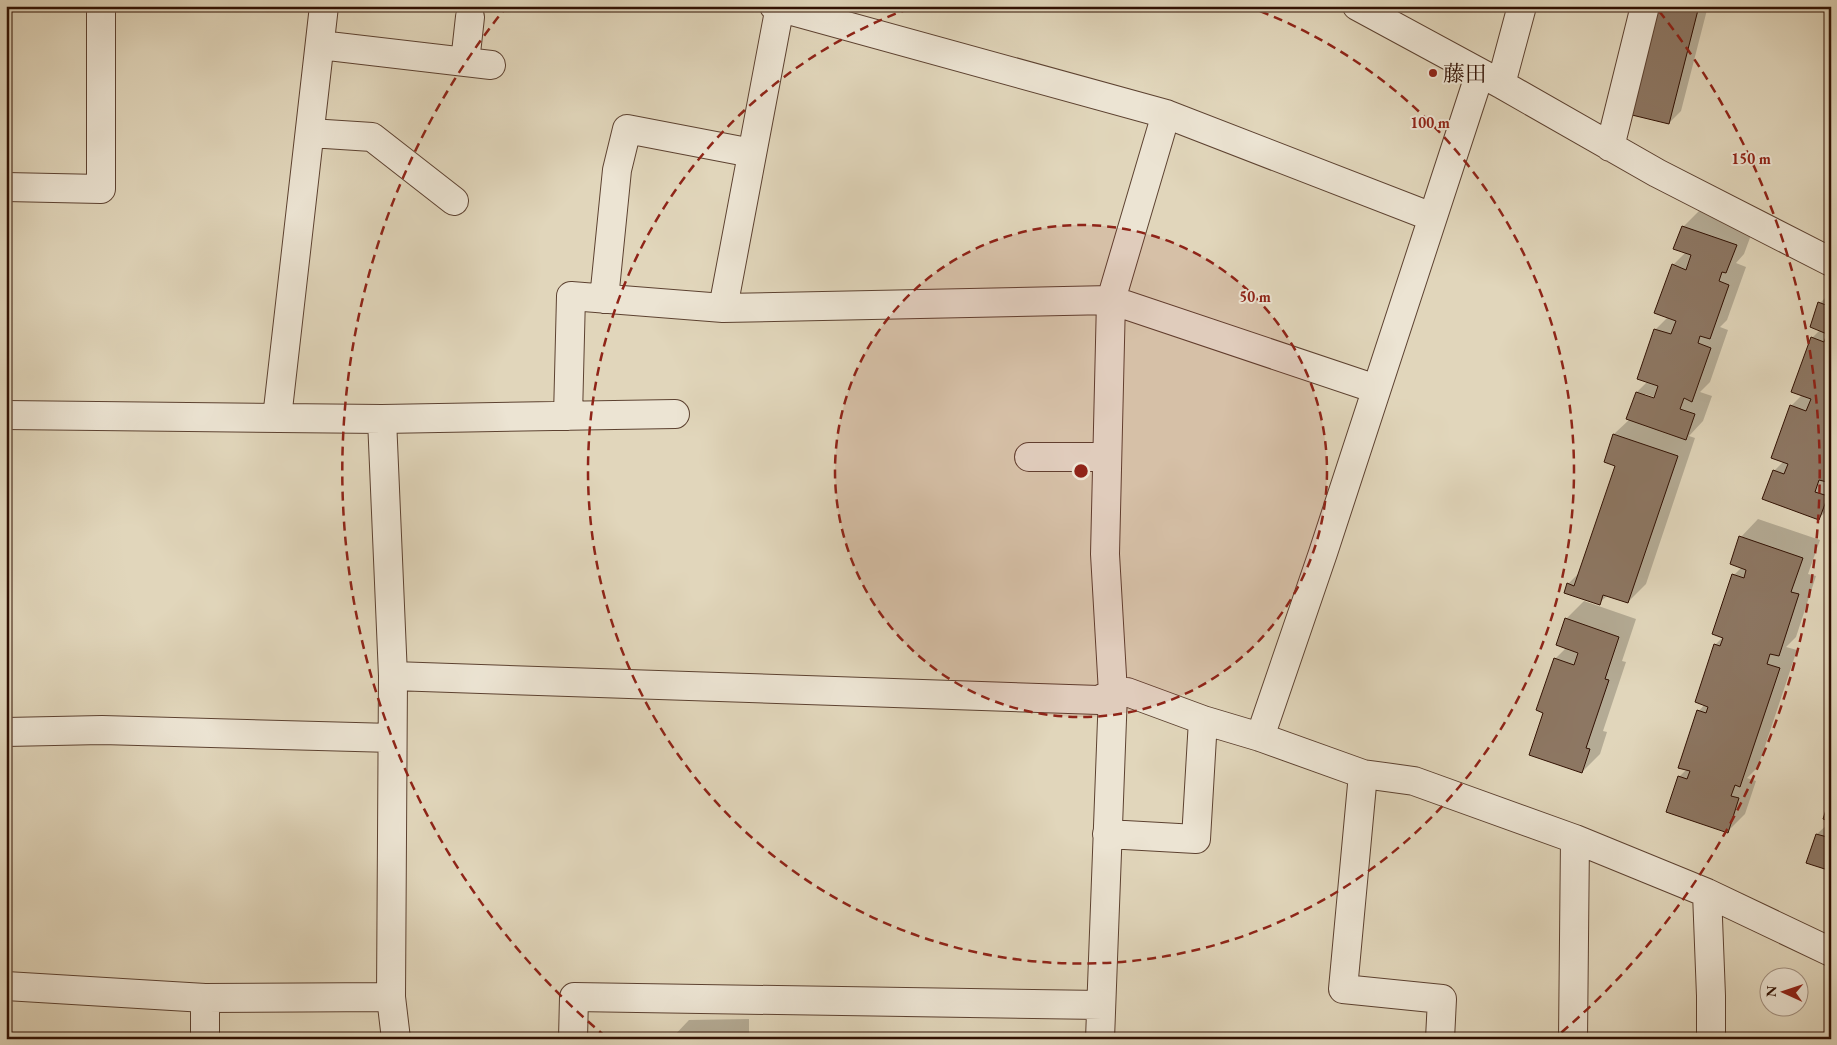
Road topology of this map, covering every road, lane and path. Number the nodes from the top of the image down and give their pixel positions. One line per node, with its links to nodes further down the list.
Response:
1 (101, 6): 14 (street)
2 (324, 6): 8 (street)
3 (1357, 6): 9 (street)
4 (1522, 6): 9 (street)
5 (1645, 6): 12 (street)
6 (778, 7): 10 (street); 13 (street)
7 (470, 17): 8 (street)
8 (320, 45): 11 (street)
9 (1490, 79): 12 (street); 16 (street)
10 (1166, 114): 16 (street); 19 (street)
11 (310, 133): 15 (street); 25 (street)
12 (1610, 147): 17 (street)
13 (752, 153): 18 (street); 20 (street)
14 (6, 187)
15 (454, 201)
16 (1432, 217): 21 (street)
17 (1831, 262)
18 (604, 299): 20 (street); 24 (street)
19 (1111, 300): 20 (street); 21 (street); 28 (street)
20 (723, 308)
21 (1376, 389): 33 (street)
22 (674, 414): 24 (street)
23 (6, 415): 25 (street)
24 (568, 416): 26 (street)
25 (277, 418): 26 (street)
26 (382, 419): 29 (street)
27 (1029, 457): 28 (street)
28 (1108, 457): 30 (street)
29 (393, 676): 30 (street); 34 (street)
30 (1113, 693): 31 (street); 36 (street)
31 (1203, 720): 33 (street); 36 (street)
32 (6, 732): 34 (street)
33 (1260, 737): 35 (street)
34 (392, 738): 41 (street)
35 (1363, 774): 37 (street); 48 (street)
36 (1108, 834): 43 (street)
37 (1575, 839): 38 (street); 49 (street)
38 (1707, 893): 39 (street); 50 (street)
39 (1831, 952)
40 (6, 986): 42 (street)
41 (391, 997): 42 (street); 45 (street)
42 (205, 998): 44 (street)
43 (1101, 1005): 46 (street); 47 (street)
44 (205, 1039)
45 (396, 1039)
46 (573, 1039)
47 (1100, 1039)
48 (1440, 1039)
49 (1573, 1039)
50 (1711, 1039)

